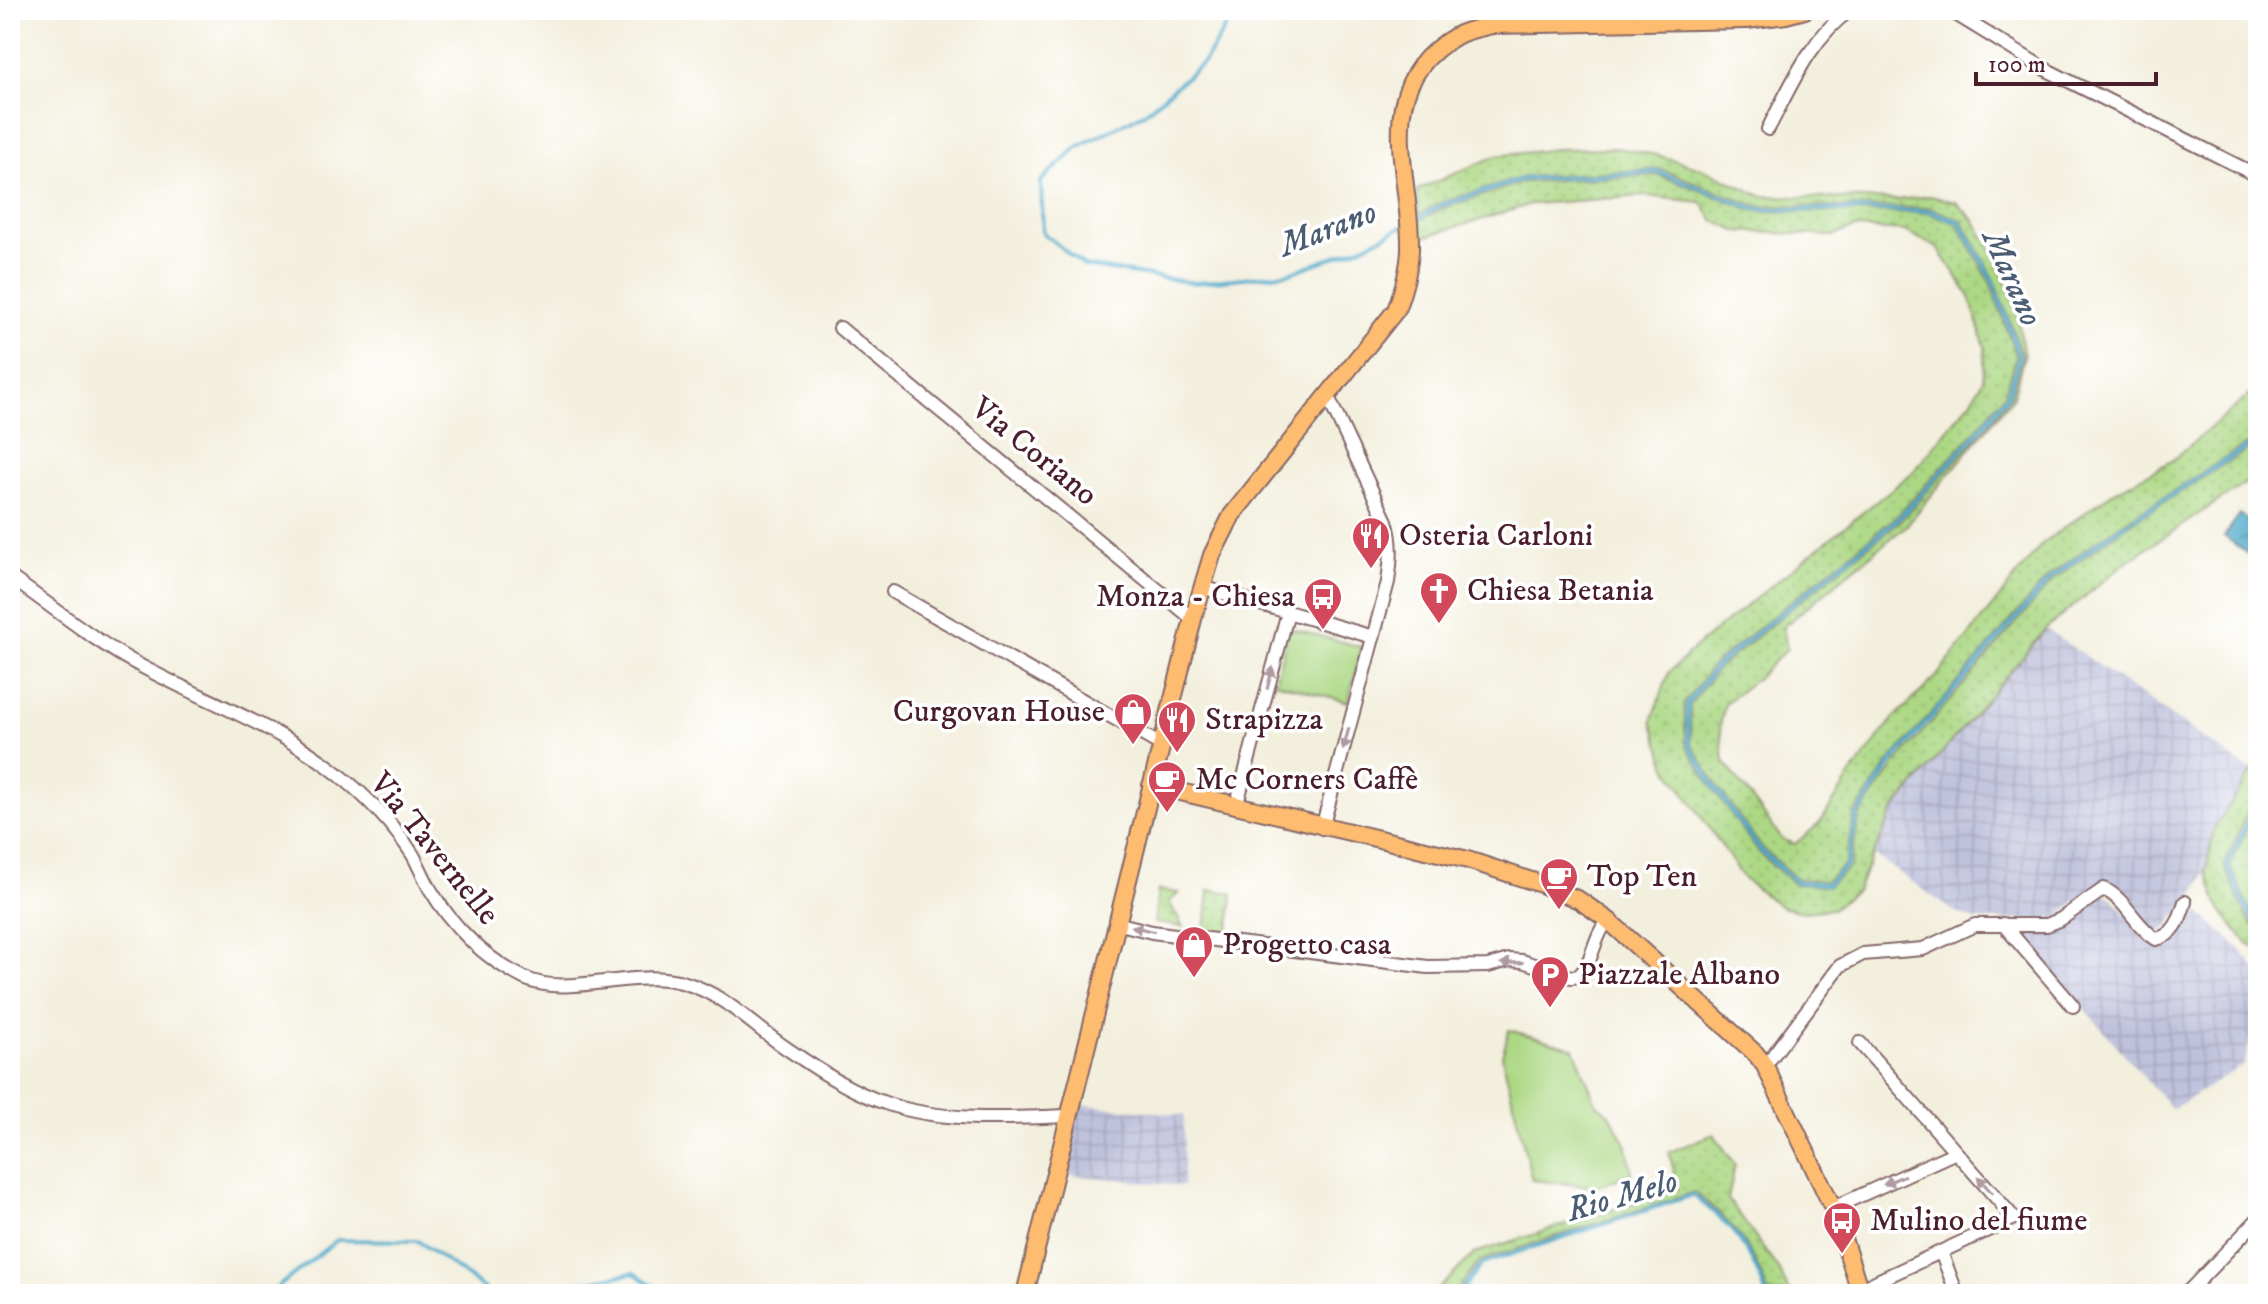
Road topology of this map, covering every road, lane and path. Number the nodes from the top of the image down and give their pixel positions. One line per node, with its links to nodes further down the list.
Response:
1 (1805, 10): 7 (main road)
2 (1850, 10): 4 (street)
3 (1949, 10): 5 (street)
4 (1768, 129)
5 (2258, 176)
6 (840, 328): 12 (street, Via Coriano)
7 (1328, 397): 9 (main road); 13 (street)
8 (10, 577): 25 (street, Via Tavernelle)
9 (1202, 587): 11 (street); 12 (main road)
10 (893, 592): 14 (street)
11 (1288, 612): 13 (street); 16 (street, one-way to 11)
12 (1193, 619): 14 (main road)
13 (1373, 637): 17 (street, one-way to 17)
14 (1161, 745): 15 (main road)
15 (1151, 785): 16 (main road); 20 (main road)
16 (1236, 807): 17 (main road)
17 (1322, 828): 19 (main road)
18 (2185, 902): 21 (street)
19 (1608, 920): 20 (street, one-way to 20); 24 (main road)
20 (1116, 923): 25 (main road)
21 (2003, 924): 22 (street); 24 (street)
22 (2073, 1006)
23 (1860, 1043): 26 (street)
24 (1765, 1066): 27 (main road)
25 (1068, 1116): 31 (main road)
26 (1956, 1152): 27 (street, one-way to 27); 29 (street, one-way to 26)
27 (1833, 1208): 30 (main road)
28 (2258, 1219): 33 (street)
29 (1941, 1252): 30 (street); 32 (street)
30 (1861, 1292)
31 (1025, 1294)
32 (1957, 1294)
33 (2186, 1294)

